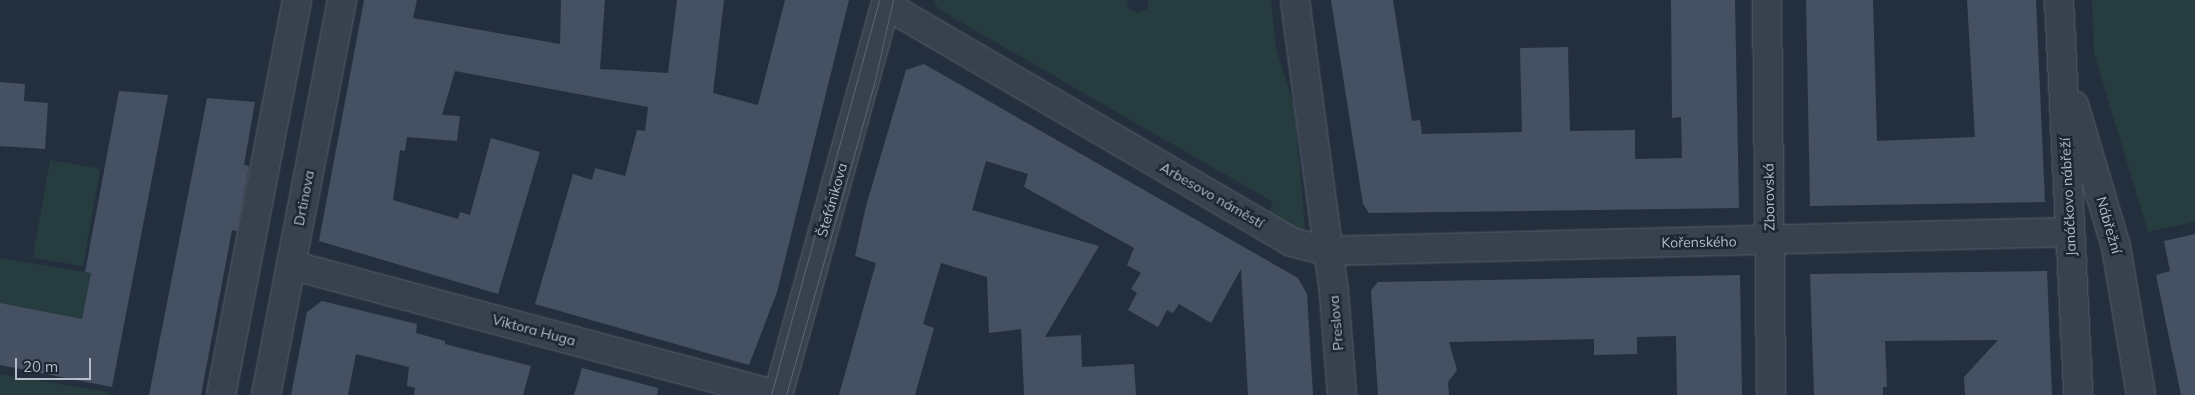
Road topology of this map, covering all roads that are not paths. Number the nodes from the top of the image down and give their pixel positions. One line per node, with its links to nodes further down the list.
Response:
1 (297, 0): 12 (street)
2 (342, 0): 11 (street, Drtinova)
3 (1295, 0): 10 (street)
4 (1767, 0): 9 (street, Zborovská)
5 (2059, 0): 7 (street, Janáčkovo nábřeží)
6 (887, 3): 10 (street, Arbesovo náměstí); 14 (street, Štefánikova)
7 (2061, 58): 8 (street, Janáčkovo nábřeží); 18 (street, Nábřežní)
8 (2070, 232): 9 (street, Kořenského); 17 (street, Janáčkovo nábřeží)
9 (1770, 239): 10 (street, Kořenského); 16 (street, Zborovská)
10 (1328, 251): 15 (street, Preslova)
11 (291, 265): 13 (street, Drtinova); 14 (street, Viktora Huga)
12 (221, 395)
13 (266, 395)
14 (777, 395)
15 (1342, 395)
16 (1771, 395)
17 (2078, 395)
18 (2141, 395)

